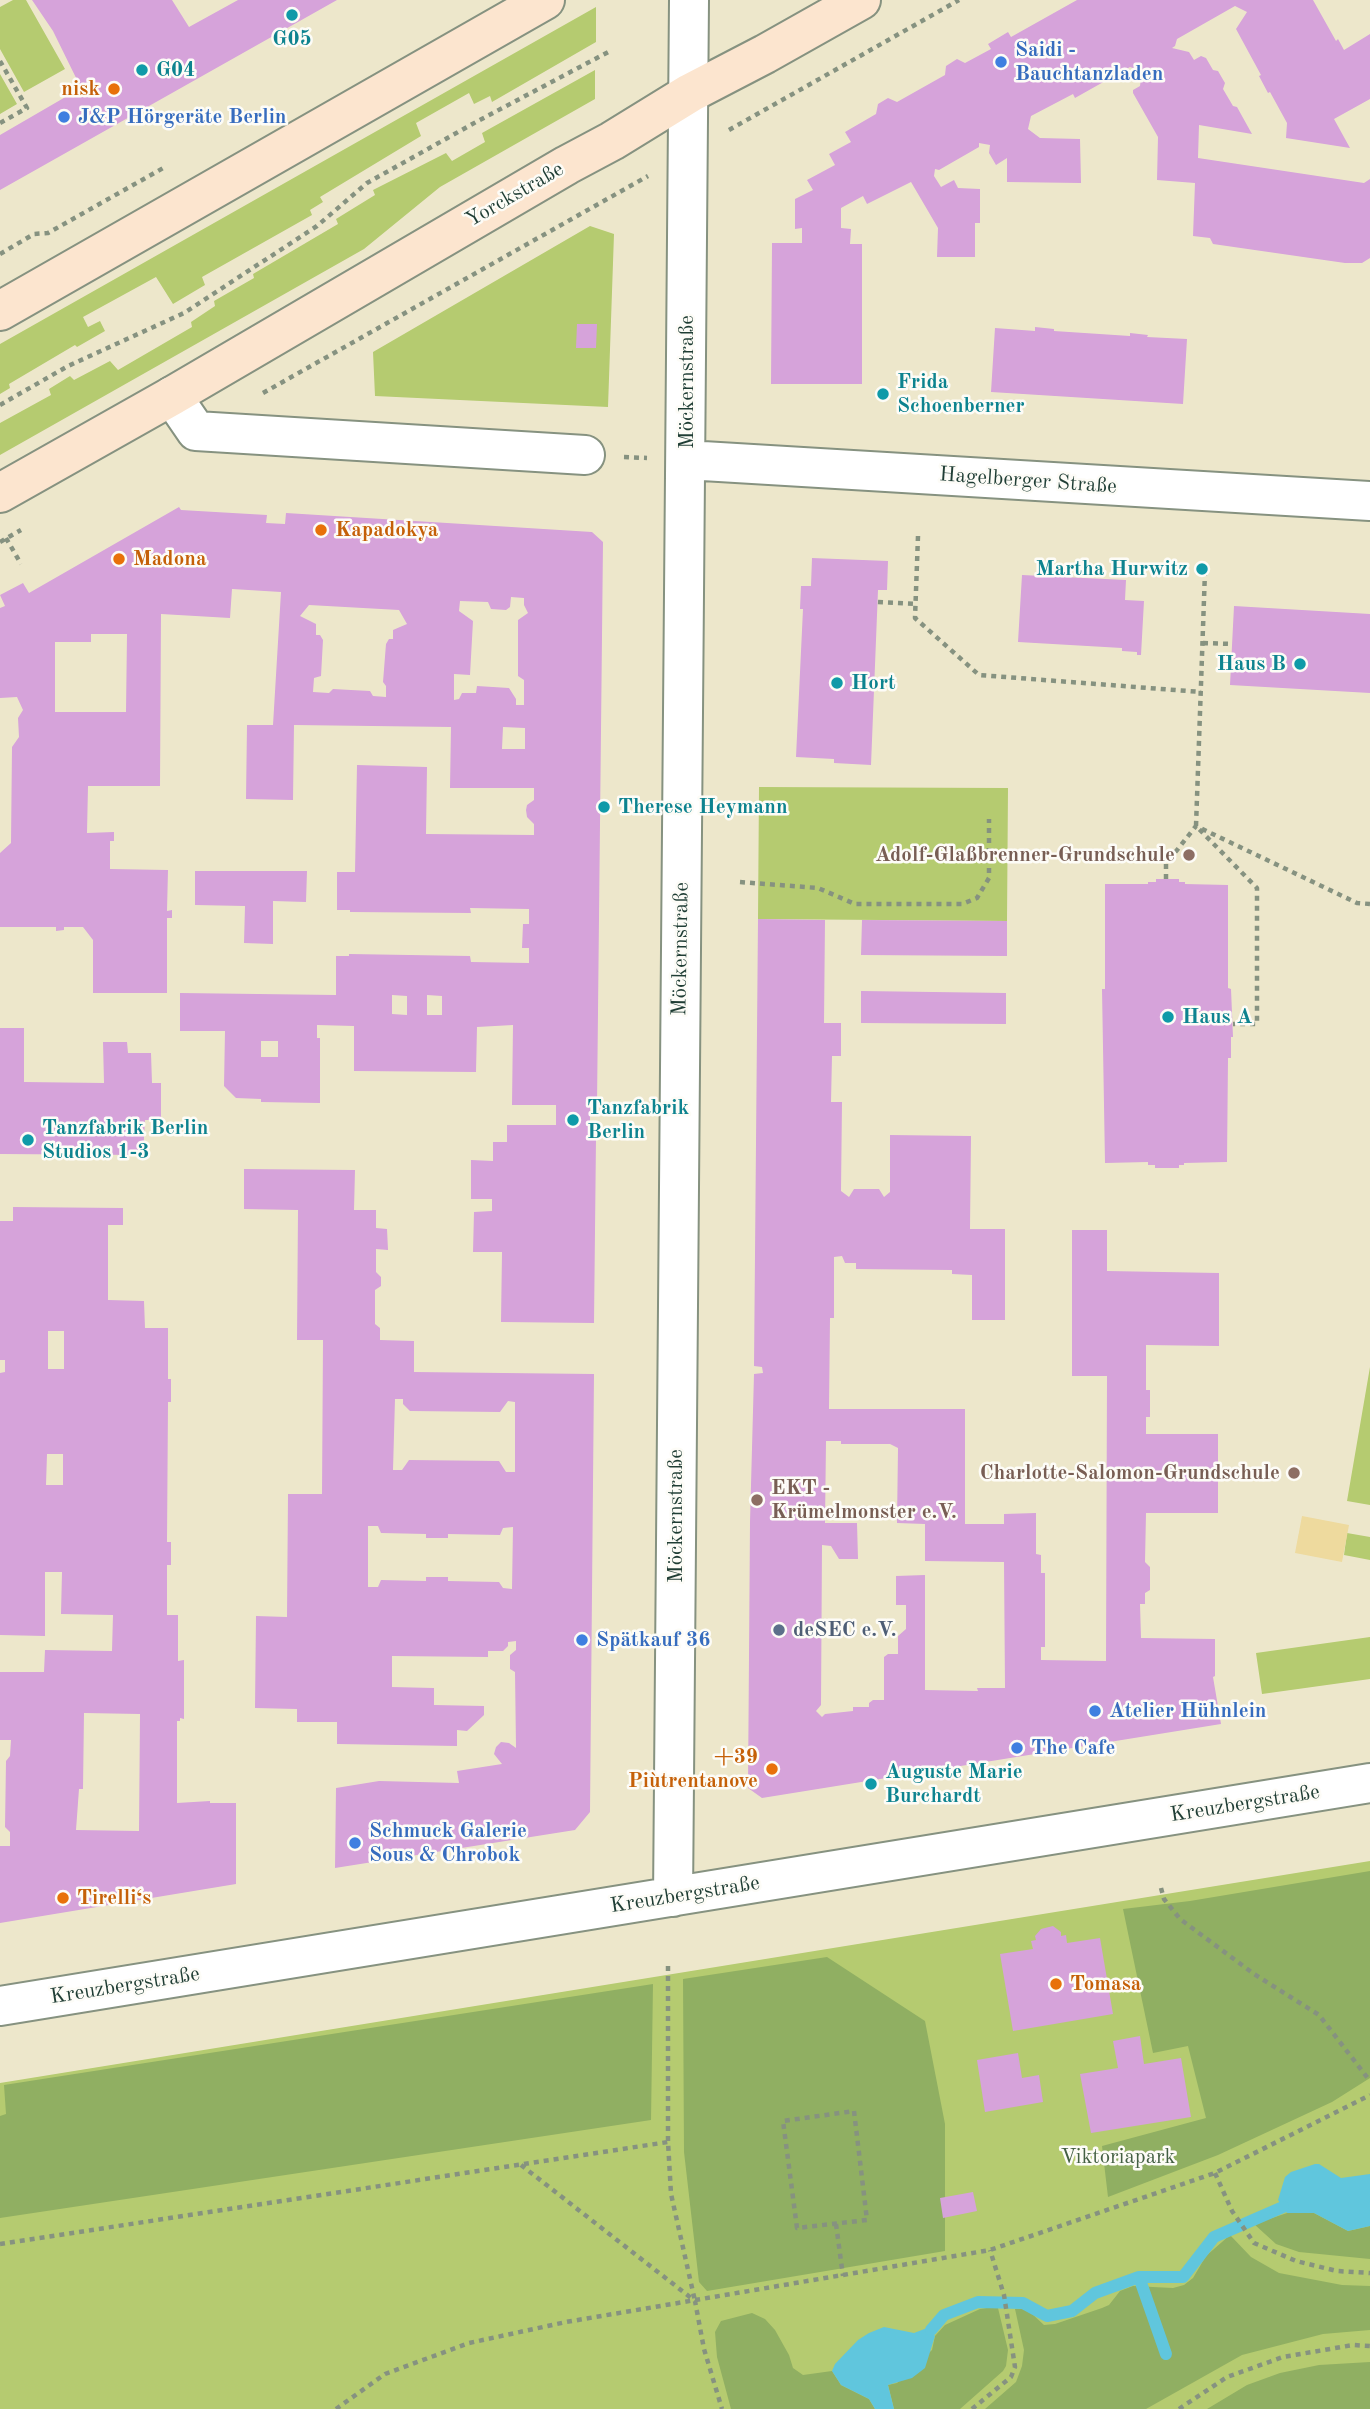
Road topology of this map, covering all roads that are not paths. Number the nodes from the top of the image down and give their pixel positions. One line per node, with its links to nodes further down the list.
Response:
1 (545, 0): 5 (main road)
2 (689, 0): 4 (street, Möckernstraße)
3 (861, 0): 4 (main road, Yorckstraße)
4 (690, 93): 6 (main road, Yorckstraße); 8 (street, Möckernstraße)
5 (0, 310)
6 (172, 396): 7 (street); 9 (main road, Yorckstraße)
7 (585, 455)
8 (686, 460): 10 (street, Hagelberger Straße); 12 (street, Möckernstraße)
9 (0, 493)
10 (1370, 501)
11 (1370, 1783): 12 (street, Kreuzbergstraße)
12 (673, 1897): 13 (street, Kreuzbergstraße)
13 (0, 2006)

